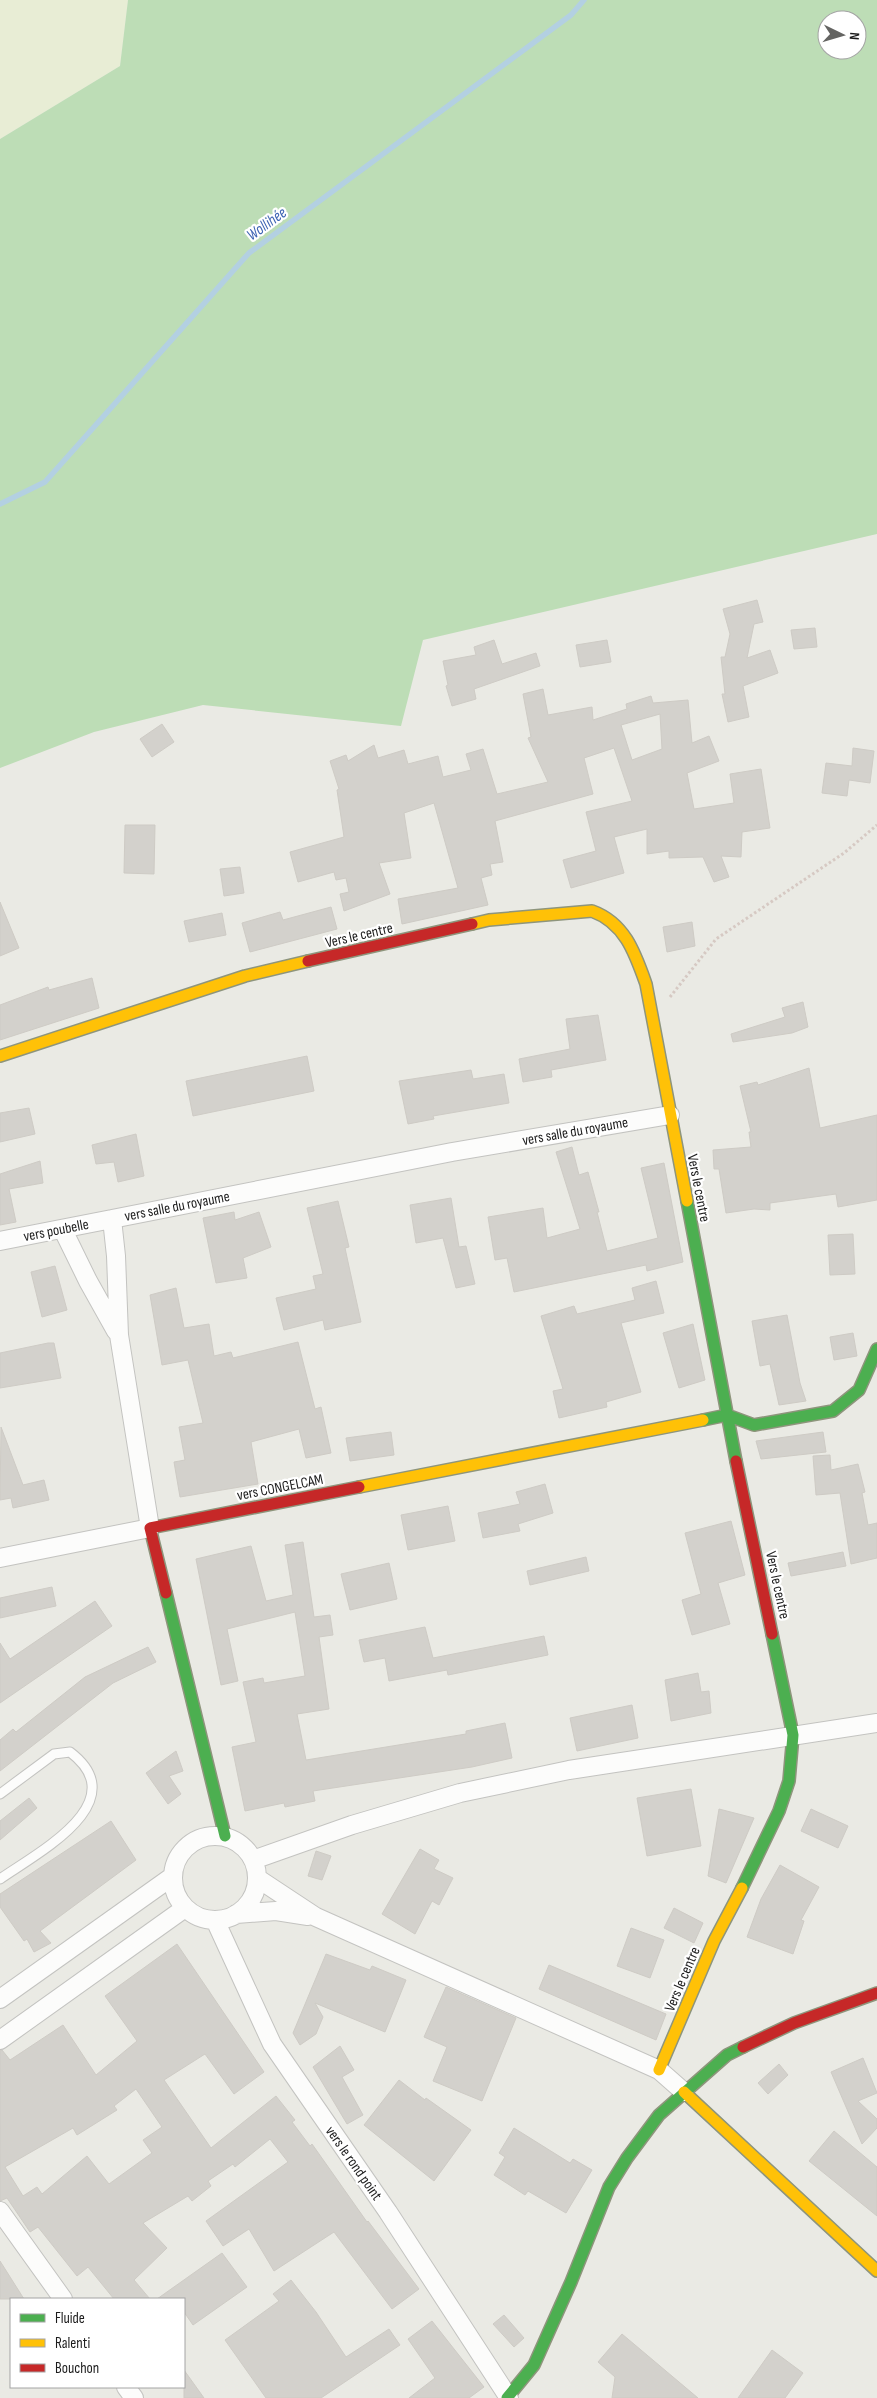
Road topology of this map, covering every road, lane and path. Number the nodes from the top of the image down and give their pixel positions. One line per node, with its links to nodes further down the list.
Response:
1 (877, 825): 2 (path)
2 (652, 1020): 3 (street, Vers le centre); 4 (street, Vers le centre)
3 (0, 1056)
4 (670, 1115): 5 (street, vers salle du royaume); 10 (street, Vers le centre)
5 (112, 1219): 6 (street, vers poubelle); 8 (street, vers salle du royaume)
6 (63, 1230): 7 (street, vers poubelle); 8 (street)
7 (0, 1241)
8 (119, 1335): 11 (street, vers salle du royaume)
9 (877, 1349): 10 (street)
10 (727, 1416): 11 (street, vers CONGELCAM); 14 (street, Vers le centre)
11 (150, 1528): 12 (street); 16 (street)
12 (0, 1558)
13 (877, 1723): 14 (street)
14 (793, 1735): 17 (street); 28 (street, Vers le centre)
15 (0, 1794): 20 (lane)
16 (225, 1836): 17 (street); 18 (street)
17 (253, 1860): 19 (street)
18 (173, 1876): 21 (street); 26 (street)
19 (257, 1878): 22 (street); 23 (street)
20 (0, 1879)
21 (185, 1908): 24 (street); 27 (street)
22 (236, 1914): 23 (street); 24 (street)
23 (316, 1917): 28 (street)
24 (215, 1920): 33 (street, vers le rond point)
25 (877, 1993): 29 (street)
26 (0, 1999)
27 (0, 2040)
28 (659, 2070): 29 (street)
29 (684, 2092): 31 (street); 33 (street)
30 (0, 2211): 32 (street)
31 (877, 2271)
32 (62, 2298)
33 (508, 2398)

